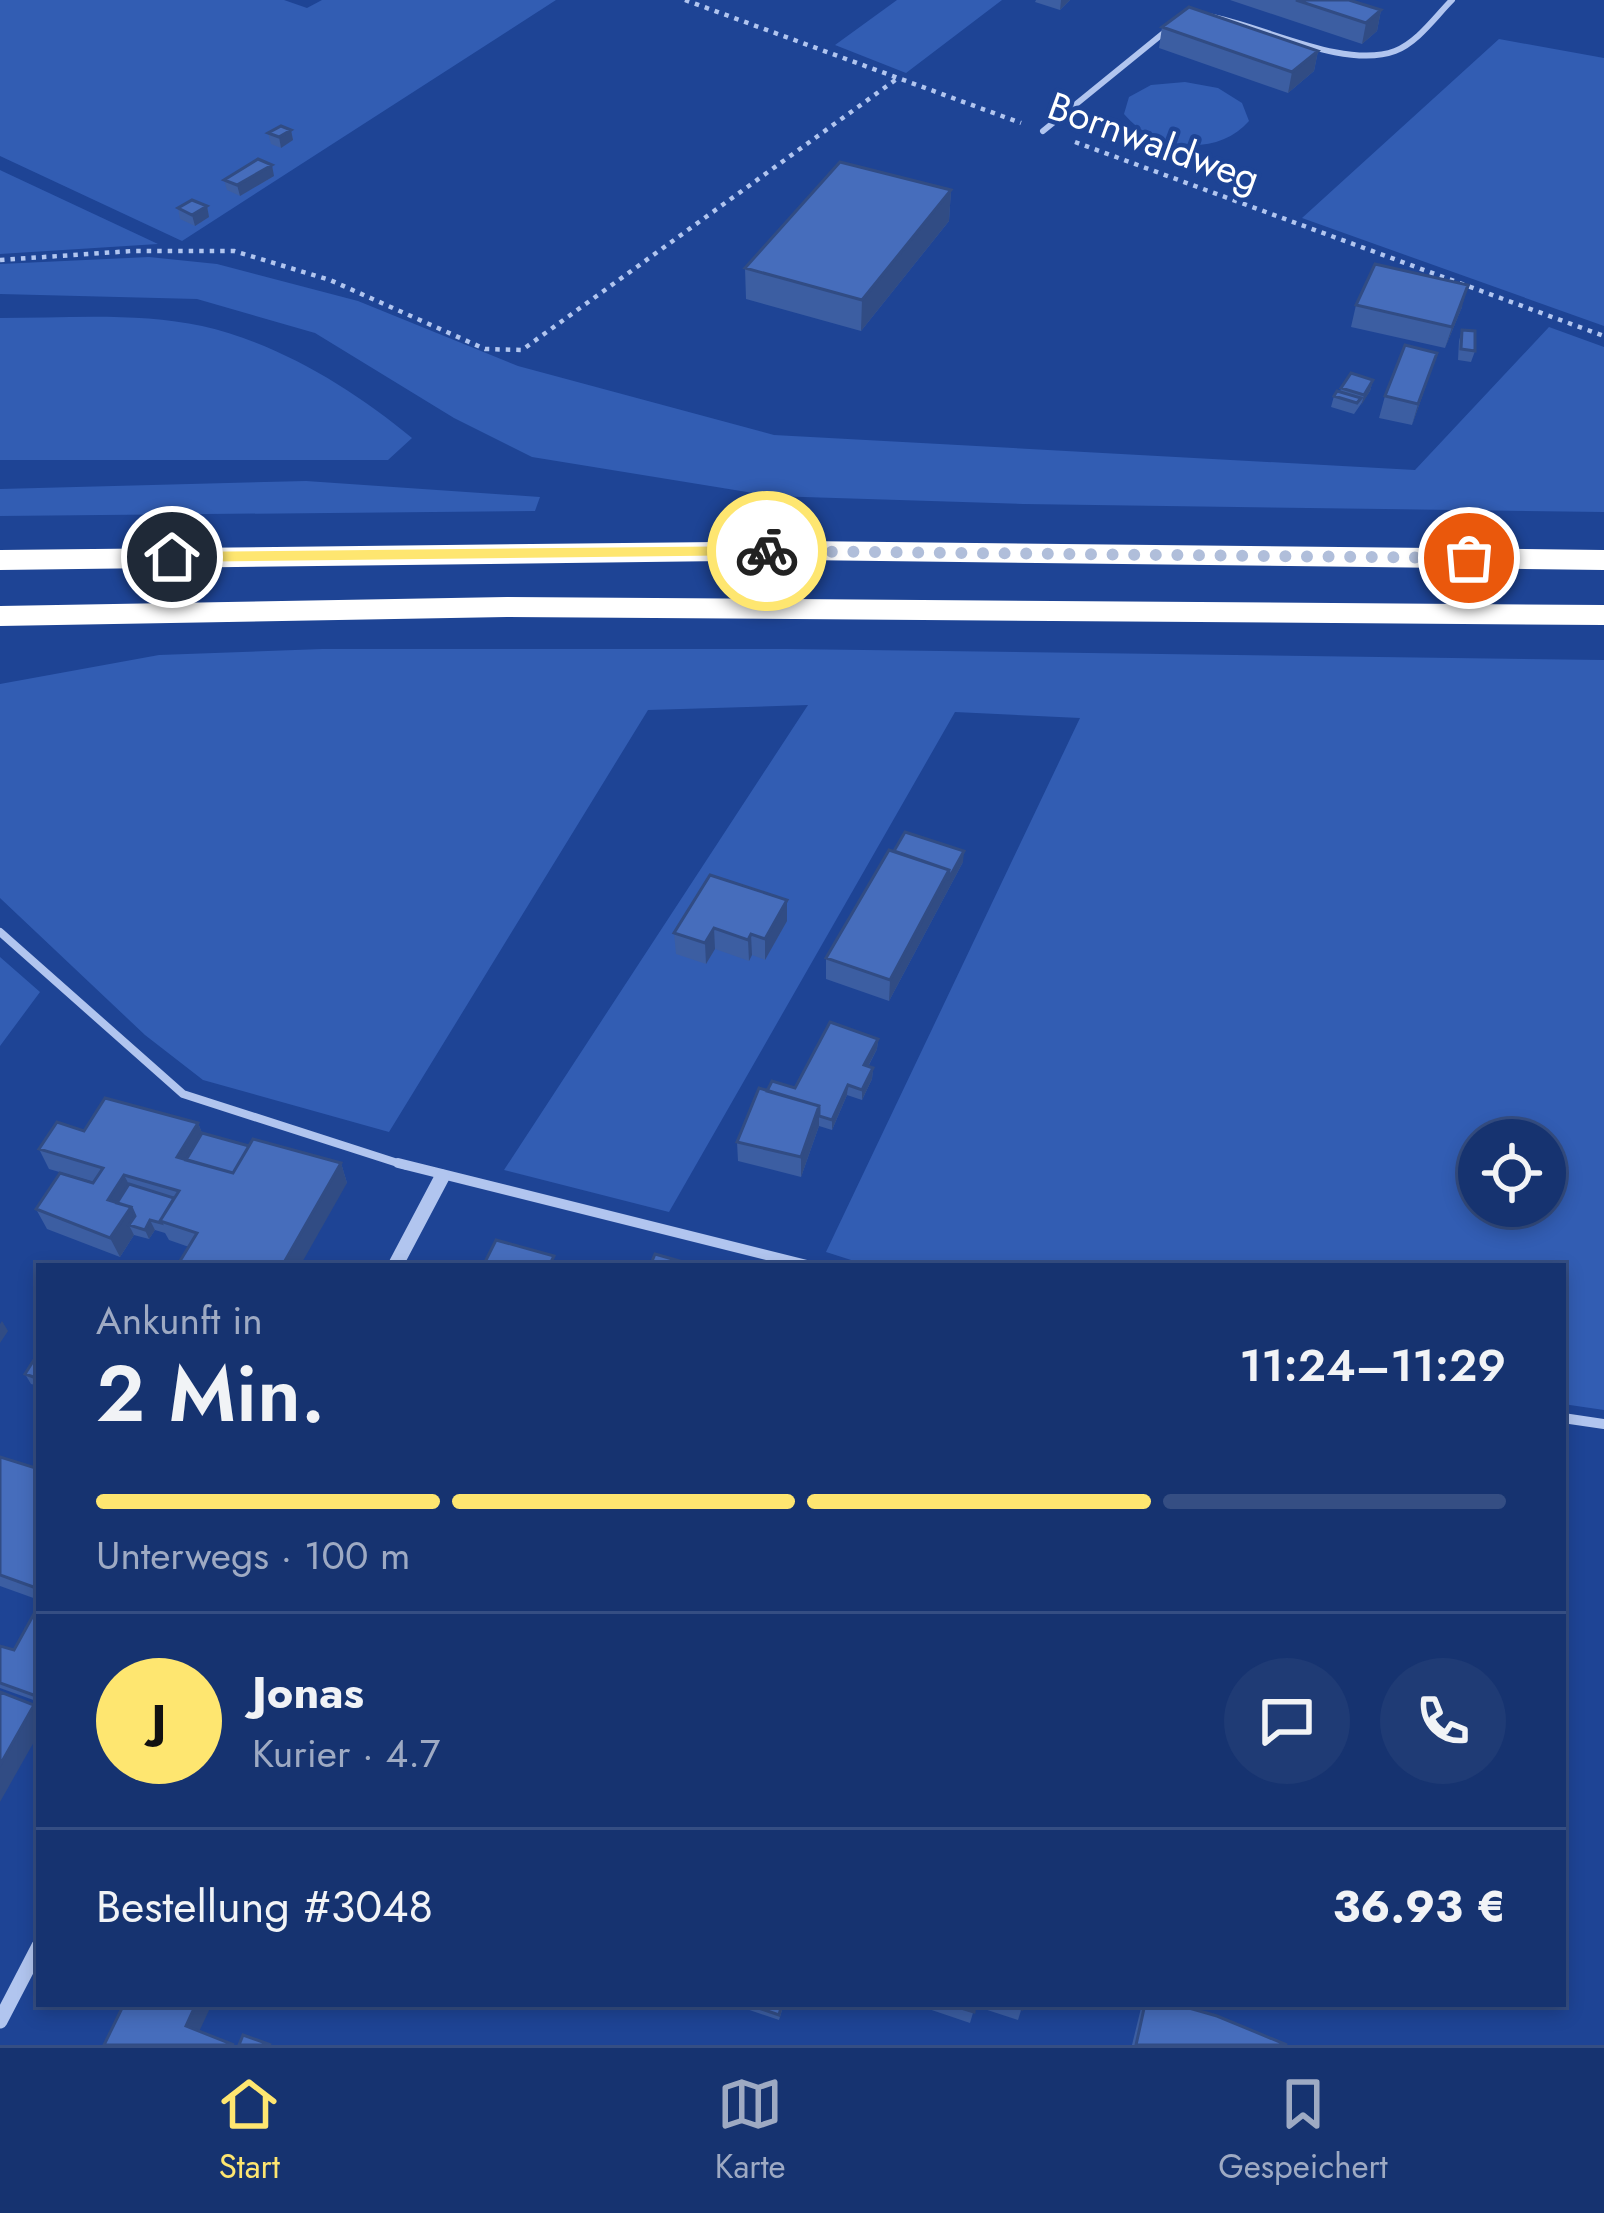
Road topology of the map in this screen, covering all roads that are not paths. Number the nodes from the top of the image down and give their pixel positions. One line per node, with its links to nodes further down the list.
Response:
1 (1452, 0): 2 (lane)
2 (1197, 15)
3 (1183, 18): 4 (lane)
4 (1043, 131)
5 (0, 560): 6 (highway)
6 (1604, 560)
7 (0, 616): 8 (highway)
8 (1604, 616)
9 (0, 932): 10 (lane)
10 (442, 1178): 11 (street); 12 (lane)
11 (397, 1263)
12 (798, 1263)
13 (1566, 1418): 14 (lane)
14 (1604, 1424)
15 (36, 1952): 16 (street)
16 (0, 2021)

